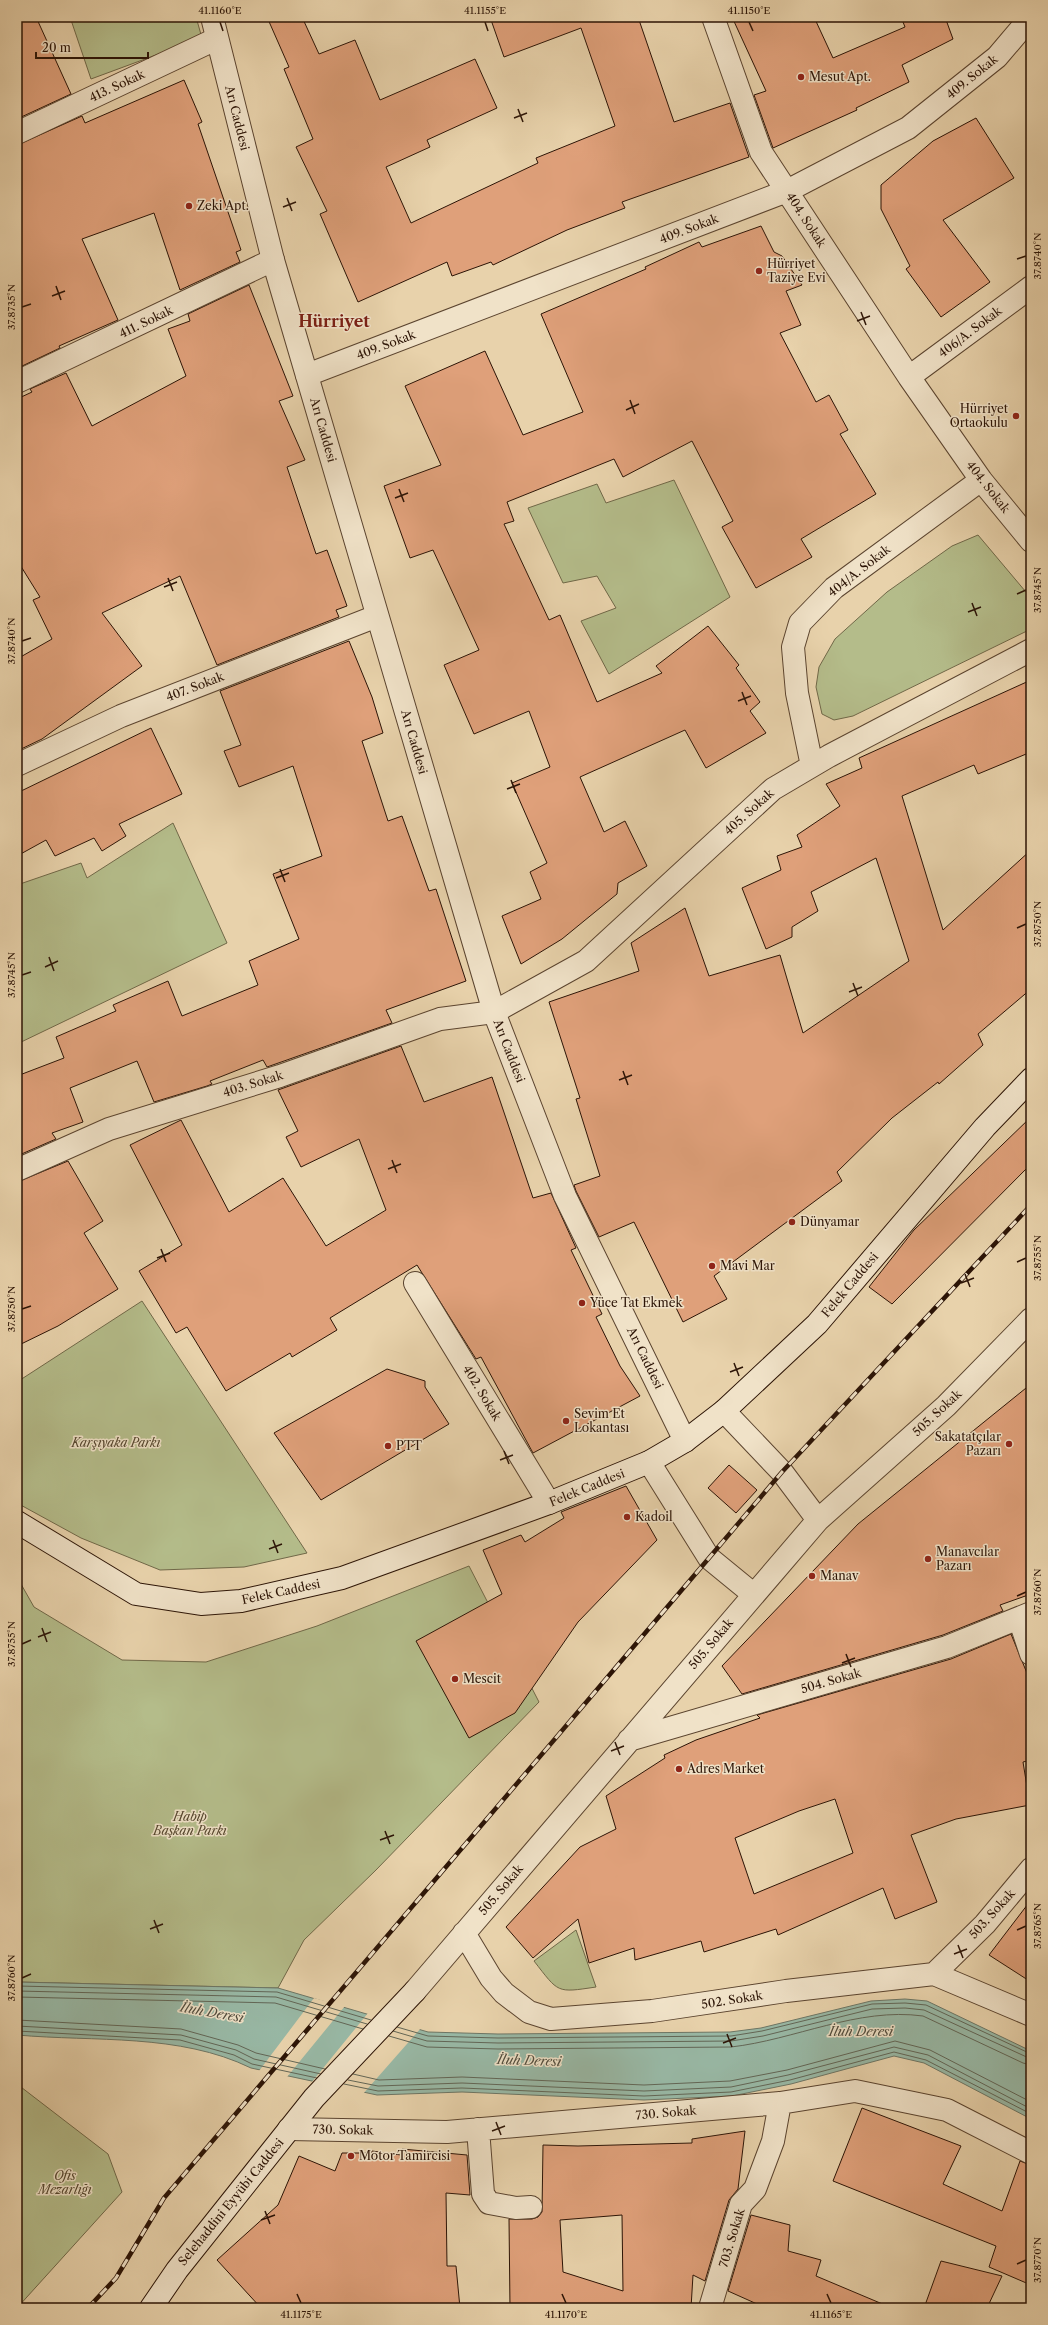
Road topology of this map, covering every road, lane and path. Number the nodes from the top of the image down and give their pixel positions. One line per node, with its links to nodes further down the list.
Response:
1 (212, 17): 4 (street, Arı Caddesi)
2 (713, 17): 6 (street, 404. Sokak)
3 (1031, 17): 6 (street, 409. Sokak)
4 (216, 40): 5 (street, 413. Sokak); 7 (street, Arı Caddesi)
5 (17, 133)
6 (787, 191): 9 (street, 409. Sokak); 10 (street, 404. Sokak)
7 (273, 260): 9 (street, Arı Caddesi); 11 (street, 411. Sokak)
8 (1031, 286): 10 (street, 406/A. Sokak)
9 (308, 375): 14 (street, Arı Caddesi)
10 (909, 377): 12 (street, 404. Sokak)
11 (17, 382)
12 (981, 480): 13 (street, 404. Sokak); 17 (street, 404/A. Sokak)
13 (1031, 541)
14 (377, 616): 16 (street, 407. Sokak); 18 (street, Arı Caddesi)
15 (1031, 650): 17 (street, 405. Sokak)
16 (17, 765)
17 (812, 766): 18 (street, 405. Sokak)
18 (494, 1012): 20 (street, 403. Sokak); 24 (street, Arı Caddesi)
19 (1031, 1079): 23 (street, Felek Caddesi)
20 (17, 1170)
21 (415, 1283): 26 (street, 402. Sokak)
22 (1031, 1319): 27 (street, 505. Sokak)
23 (724, 1411): 24 (street, Felek Caddesi); 27 (street)
24 (685, 1441): 25 (street, Felek Caddesi)
25 (649, 1462): 26 (street, Felek Caddesi); 29 (street)
26 (549, 1503): 28 (street, Felek Caddesi)
27 (818, 1520): 29 (street, 505. Sokak)
28 (17, 1522)
29 (753, 1594): 32 (street, 505. Sokak)
30 (1025, 1616): 31 (street); 32 (street, 504. Sokak)
31 (1031, 1654)
32 (629, 1740): 34 (street, 505. Sokak)
33 (1031, 1869): 35 (street, 503. Sokak)
34 (464, 1933): 35 (street, 502. Sokak); 36 (street, 505. Sokak)
35 (934, 1974): 37 (street, 502. Sokak)
36 (415, 1991): 39 (street, Selehaddini Eyyübi Caddesi)
37 (1031, 2014)
38 (780, 2103): 40 (street, 730. Sokak); 41 (street, 730. Sokak); 44 (street, 703. Sokak)
39 (289, 2129): 40 (street, 730. Sokak); 43 (street, Selehaddini Eyyübi Caddesi)
40 (478, 2129): 42 (street)
41 (1031, 2153)
42 (531, 2207)
43 (151, 2308)
44 (710, 2308)

